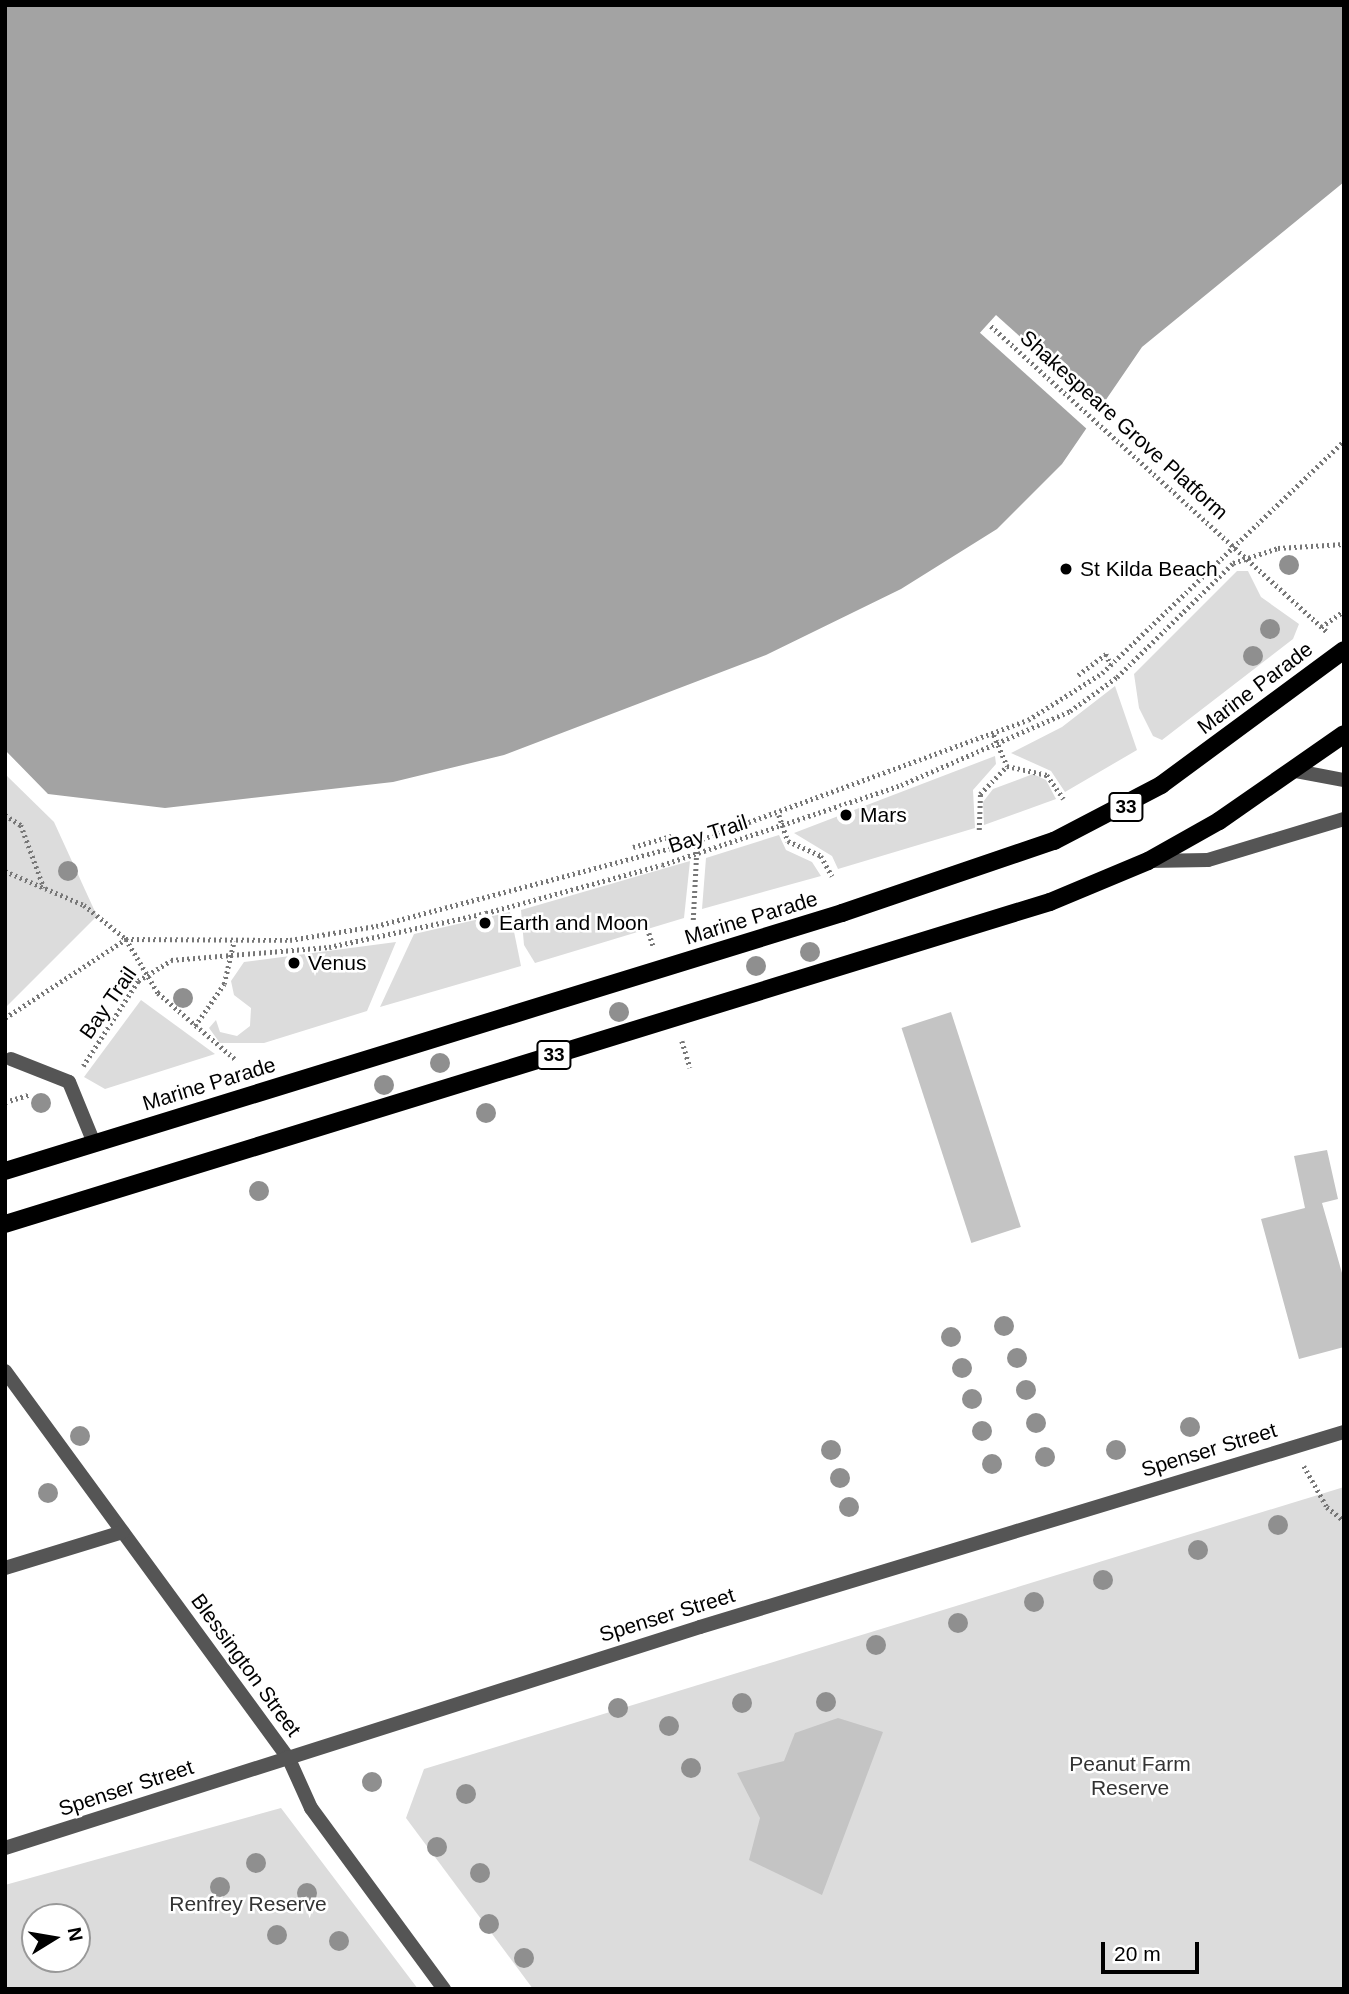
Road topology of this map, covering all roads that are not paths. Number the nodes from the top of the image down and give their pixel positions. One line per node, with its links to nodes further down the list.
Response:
1 (1340, 645): 8 (main road, Marine Parade / 33)
2 (1344, 734): 3 (main road, 33)
3 (1296, 771): 4 (street); 6 (main road, 33)
4 (1344, 780)
5 (1344, 819): 6 (street)
6 (1148, 861): 10 (main road, 33)
7 (11, 1059): 8 (street)
8 (94, 1143): 9 (main road, Marine Parade / 33)
9 (5, 1171)
10 (5, 1224)
11 (5, 1371): 13 (street, Blessington Street)
12 (1344, 1432): 15 (street, Spenser Street)
13 (122, 1532): 14 (street); 15 (street, Blessington Street)
14 (5, 1568)
15 (288, 1757): 16 (street, Spenser Street); 17 (street, Blessington Street)
16 (5, 1848)
17 (443, 1989)

